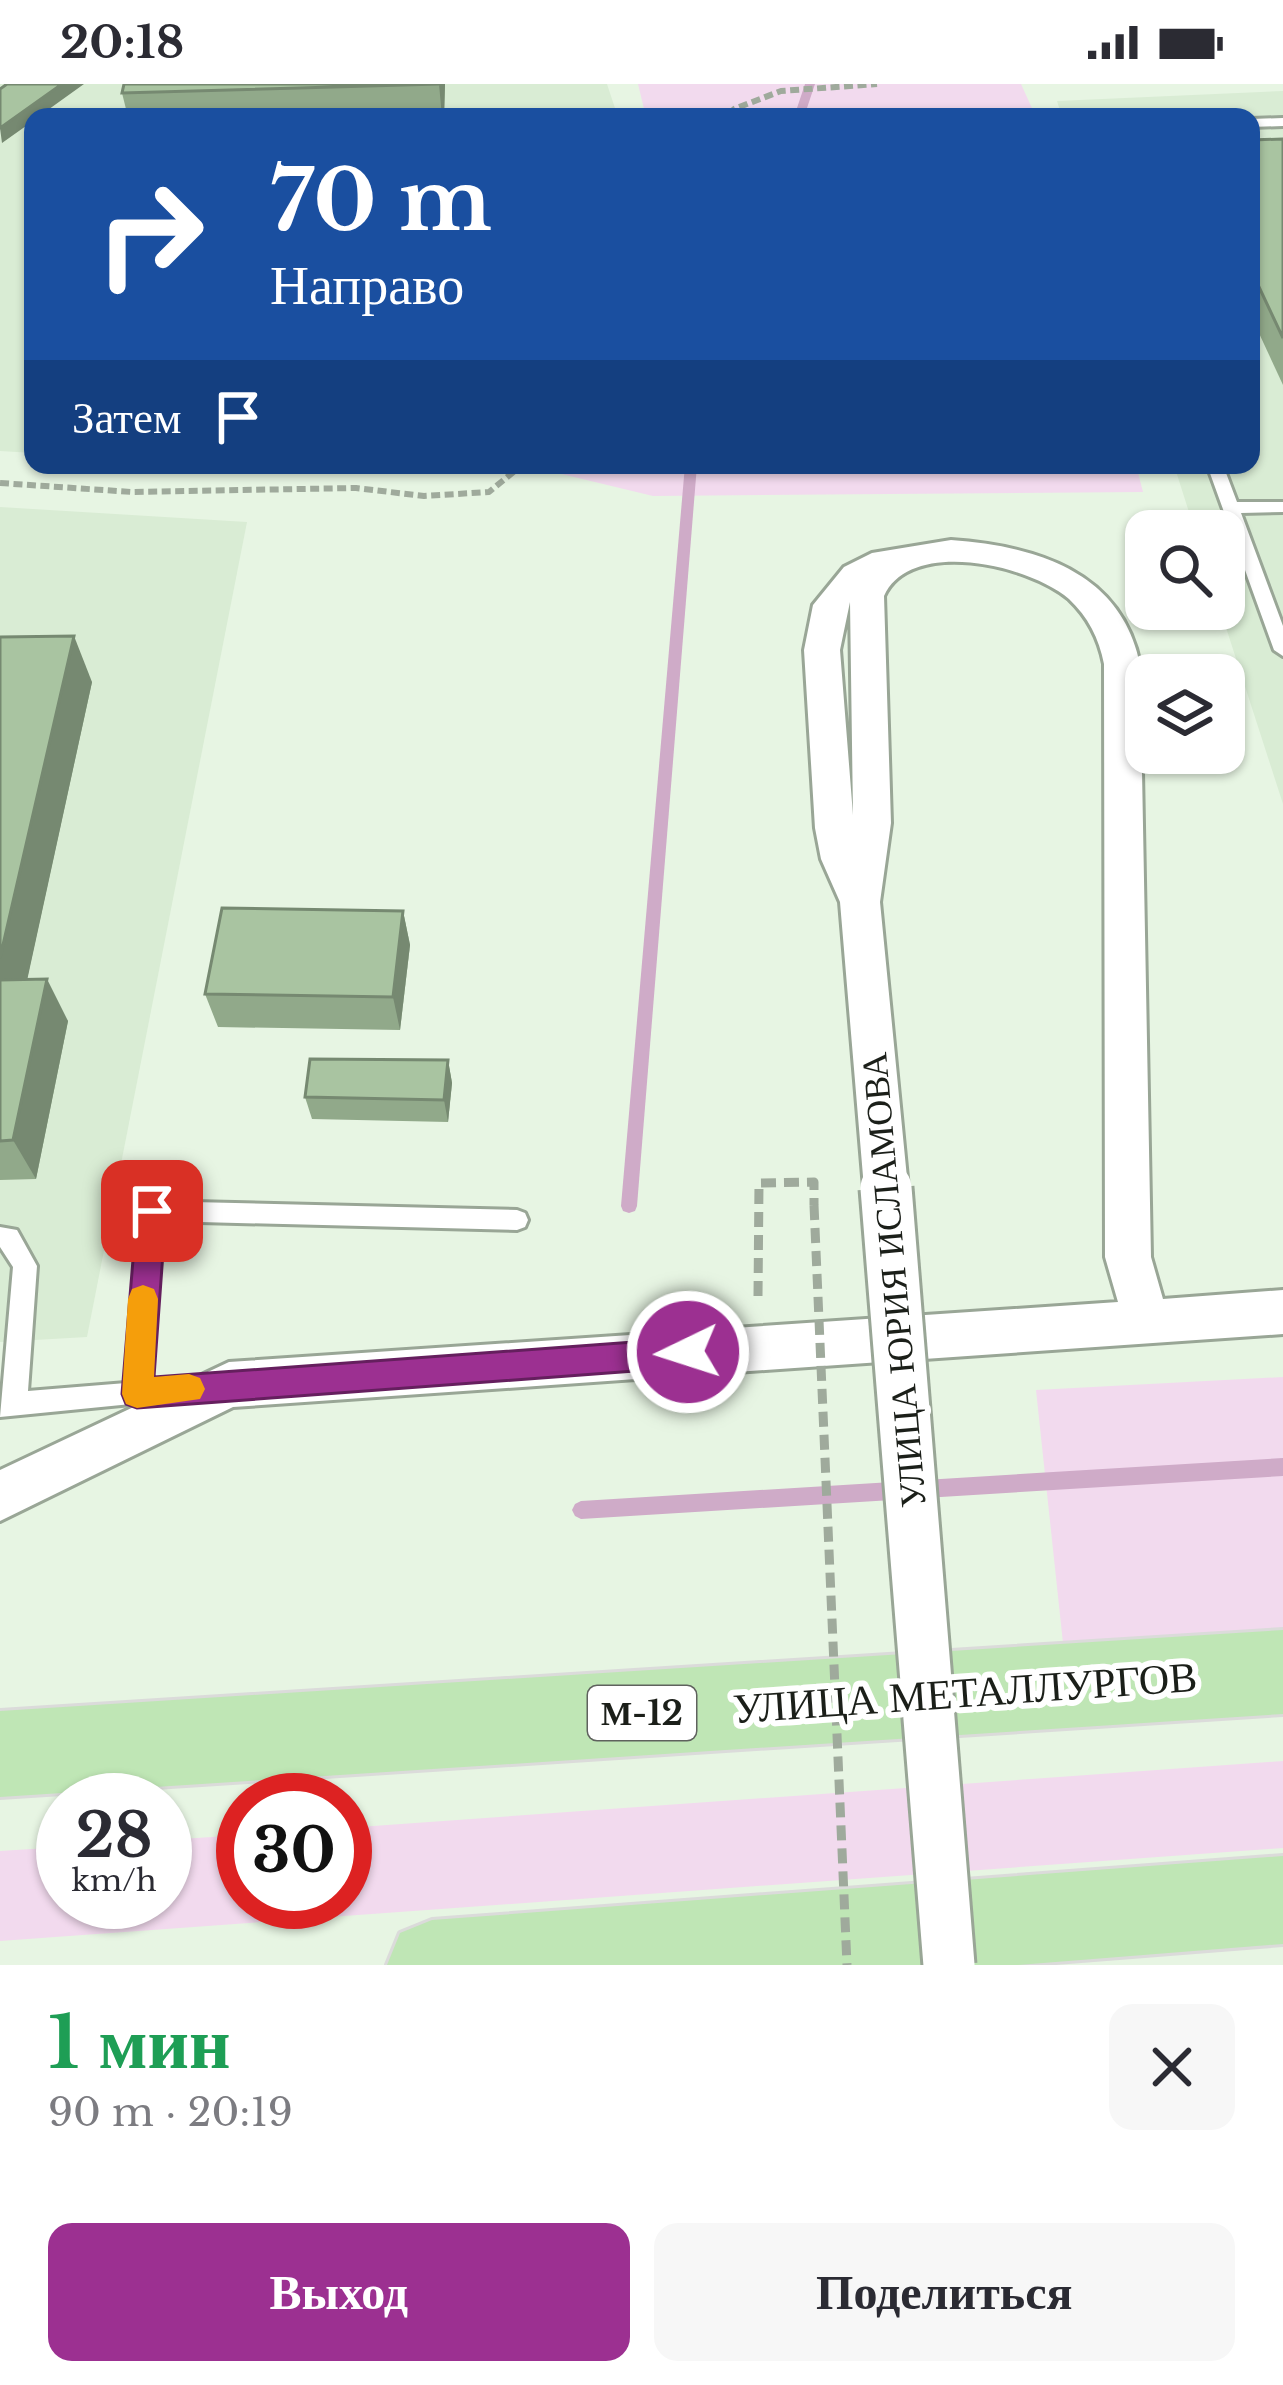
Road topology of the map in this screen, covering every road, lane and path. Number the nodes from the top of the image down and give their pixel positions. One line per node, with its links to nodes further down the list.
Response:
1 (877, 84): 2 (path)
2 (735, 108)
3 (511, 474): 5 (path)
4 (1218, 474): 7 (lane)
5 (0, 483)
6 (1283, 507): 7 (lane)
7 (1231, 508): 9 (lane)
8 (908, 556): 10 (street, УЛИЦА ЮРИЯ ИСЛАМОВА); 10 (street); 15 (street)
9 (1283, 650)
10 (860, 902): 25 (street, УЛИЦА ЮРИЯ ИСЛАМОВА, bridge)
11 (517, 1220): 17 (lane)
12 (0, 1237): 18 (lane)
13 (758, 1296): 24 (path, bridge)
14 (1283, 1312): 15 (street)
15 (1146, 1319): 16 (street)
16 (230, 1385): 17 (lane); 19 (street)
17 (137, 1394): 18 (lane)
18 (7, 1405)
19 (0, 1496)
20 (1283, 1672): 21 (main road, УЛИЦА МЕТАЛЛУРГОВ / М-12)
21 (0, 1754)
22 (1283, 1900): 23 (main road)
23 (432, 1965)
24 (848, 1965)
25 (949, 1965)

